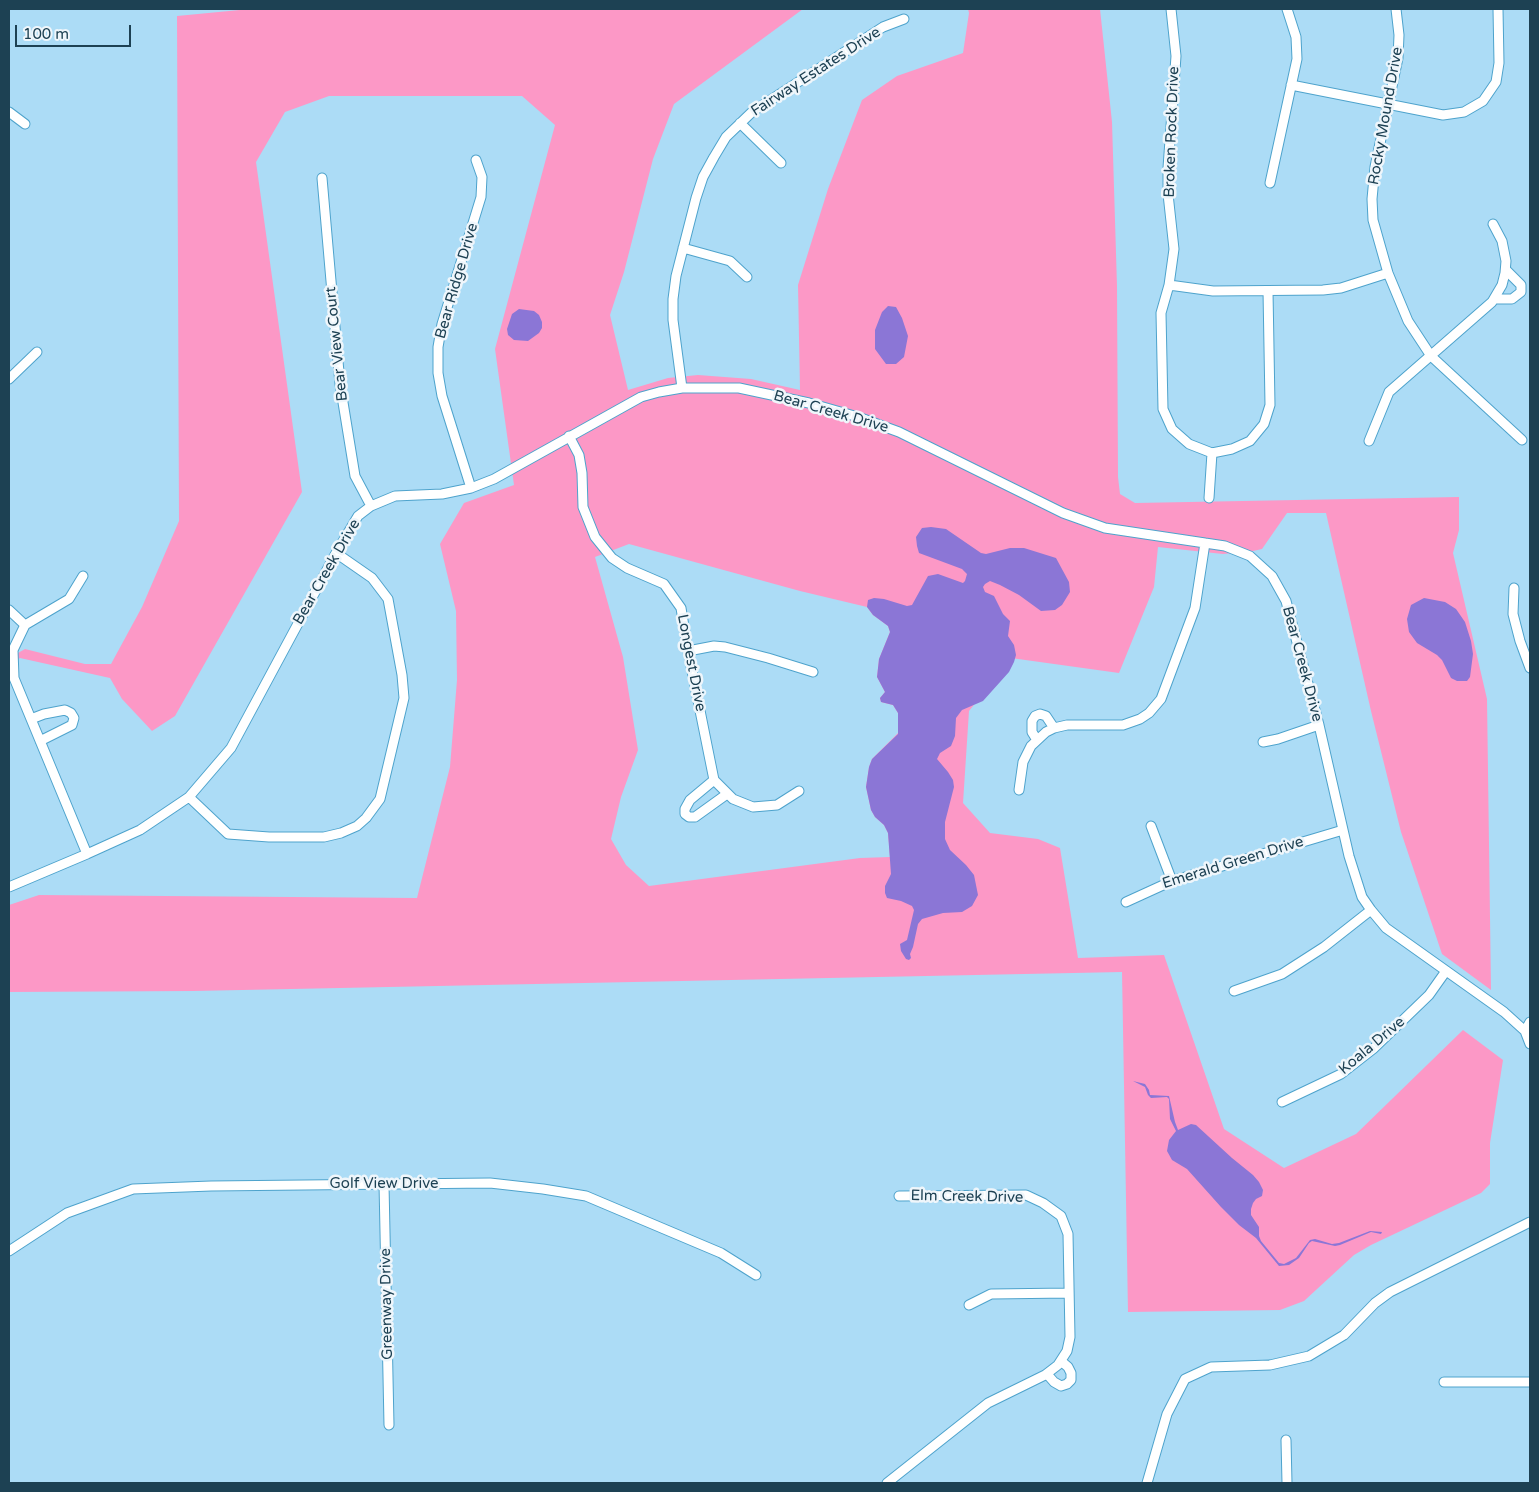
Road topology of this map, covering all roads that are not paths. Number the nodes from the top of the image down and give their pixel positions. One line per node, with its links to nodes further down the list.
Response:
1 (1171, 9): 20 (street, Broken Rock Drive)
2 (1287, 9): 6 (street)
3 (1396, 9): 7 (street, Rocky Mound Drive)
4 (1498, 9): 7 (street)
5 (904, 19): 9 (street, Fairway Estates Drive)
6 (1292, 85): 7 (street); 14 (street)
7 (1388, 104): 18 (street, Rocky Mound Drive)
8 (9, 112): 10 (street)
9 (740, 123): 12 (street); 16 (street, Fairway Estates Drive)
10 (25, 124)
11 (476, 160): 31 (street, Bear Ridge Drive)
12 (781, 163)
13 (322, 178): 33 (street, Bear View Court)
14 (1270, 183)
15 (1493, 224): 17 (street)
16 (683, 248): 19 (street); 26 (street, Fairway Estates Drive)
17 (1506, 270): 22 (street); 22 (street)
18 (1388, 273): 21 (street); 24 (street, Rocky Mound Drive)
19 (747, 277)
20 (1170, 285): 21 (street); 30 (street, Broken Rock Drive)
21 (1268, 291): 30 (street)
22 (1494, 299): 24 (street)
23 (37, 352): 25 (street)
24 (1431, 356): 28 (street, Rocky Mound Drive); 29 (street)
25 (9, 379)
26 (682, 388): 27 (street, Bear Creek Drive); 34 (street, Bear Creek Drive)
27 (569, 436): 31 (street, Bear Creek Drive); 40 (street, Longest Drive)
28 (1522, 440)
29 (1369, 441)
30 (1212, 453): 32 (street)
31 (471, 488): 33 (street, Bear Creek Drive)
32 (1209, 498)
33 (371, 506): 35 (street, Bear Creek Drive)
34 (1205, 543): 44 (street, Bear Creek Drive); 45 (street)
35 (336, 553): 53 (street, Bear Creek Drive); 53 (street)
36 (83, 576): 39 (street)
37 (1514, 588): 41 (street)
38 (9, 610): 39 (street)
39 (26, 625): 43 (street)
40 (688, 651): 42 (street); 49 (street, Longest Drive)
41 (1530, 668)
42 (813, 672)
43 (31, 719): 47 (street); 47 (street)
44 (1319, 725): 48 (street); 55 (street, Bear Creek Drive)
45 (1054, 728): 46 (street); 46 (street)
46 (1037, 740): 50 (street)
47 (40, 742): 56 (street)
48 (1264, 742)
49 (714, 780): 52 (street); 52 (street)
50 (1019, 790)
51 (799, 791): 52 (street)
52 (728, 794)
53 (189, 797): 56 (street, Bear Creek Drive)
54 (1151, 826): 57 (street)
55 (1343, 830): 57 (street, Emerald Green Drive); 60 (street, Bear Creek Drive)
56 (87, 854): 58 (street, Bear Creek Drive)
57 (1172, 880): 59 (street, Emerald Green Drive)
58 (9, 887)
59 (1126, 902)
60 (1371, 910): 61 (street, Bear Creek Drive); 62 (street)
61 (1446, 971): 64 (street, Bear Creek Drive); 66 (street, Koala Drive)
62 (1234, 991)
63 (1530, 1022): 64 (street)
64 (1524, 1031): 65 (street, Bear Creek Drive)
65 (1530, 1044)
66 (1282, 1102)
67 (384, 1184): 70 (street, Golf View Drive); 71 (street, Golf View Drive); 78 (street, Greenway Drive)
68 (899, 1196): 72 (street, Elm Creek Drive)
69 (1530, 1222): 81 (street)
70 (9, 1251)
71 (756, 1275)
72 (1069, 1293): 73 (street); 74 (street, Elm Creek Drive)
73 (969, 1305)
74 (1061, 1361): 75 (street, Elm Creek Drive); 75 (street)
75 (1047, 1374): 80 (street, Elm Creek Drive)
76 (1444, 1382): 77 (street)
77 (1530, 1382)
78 (390, 1425)
79 (1286, 1440): 82 (street)
80 (887, 1483)
81 (1148, 1483)
82 (1287, 1483)

